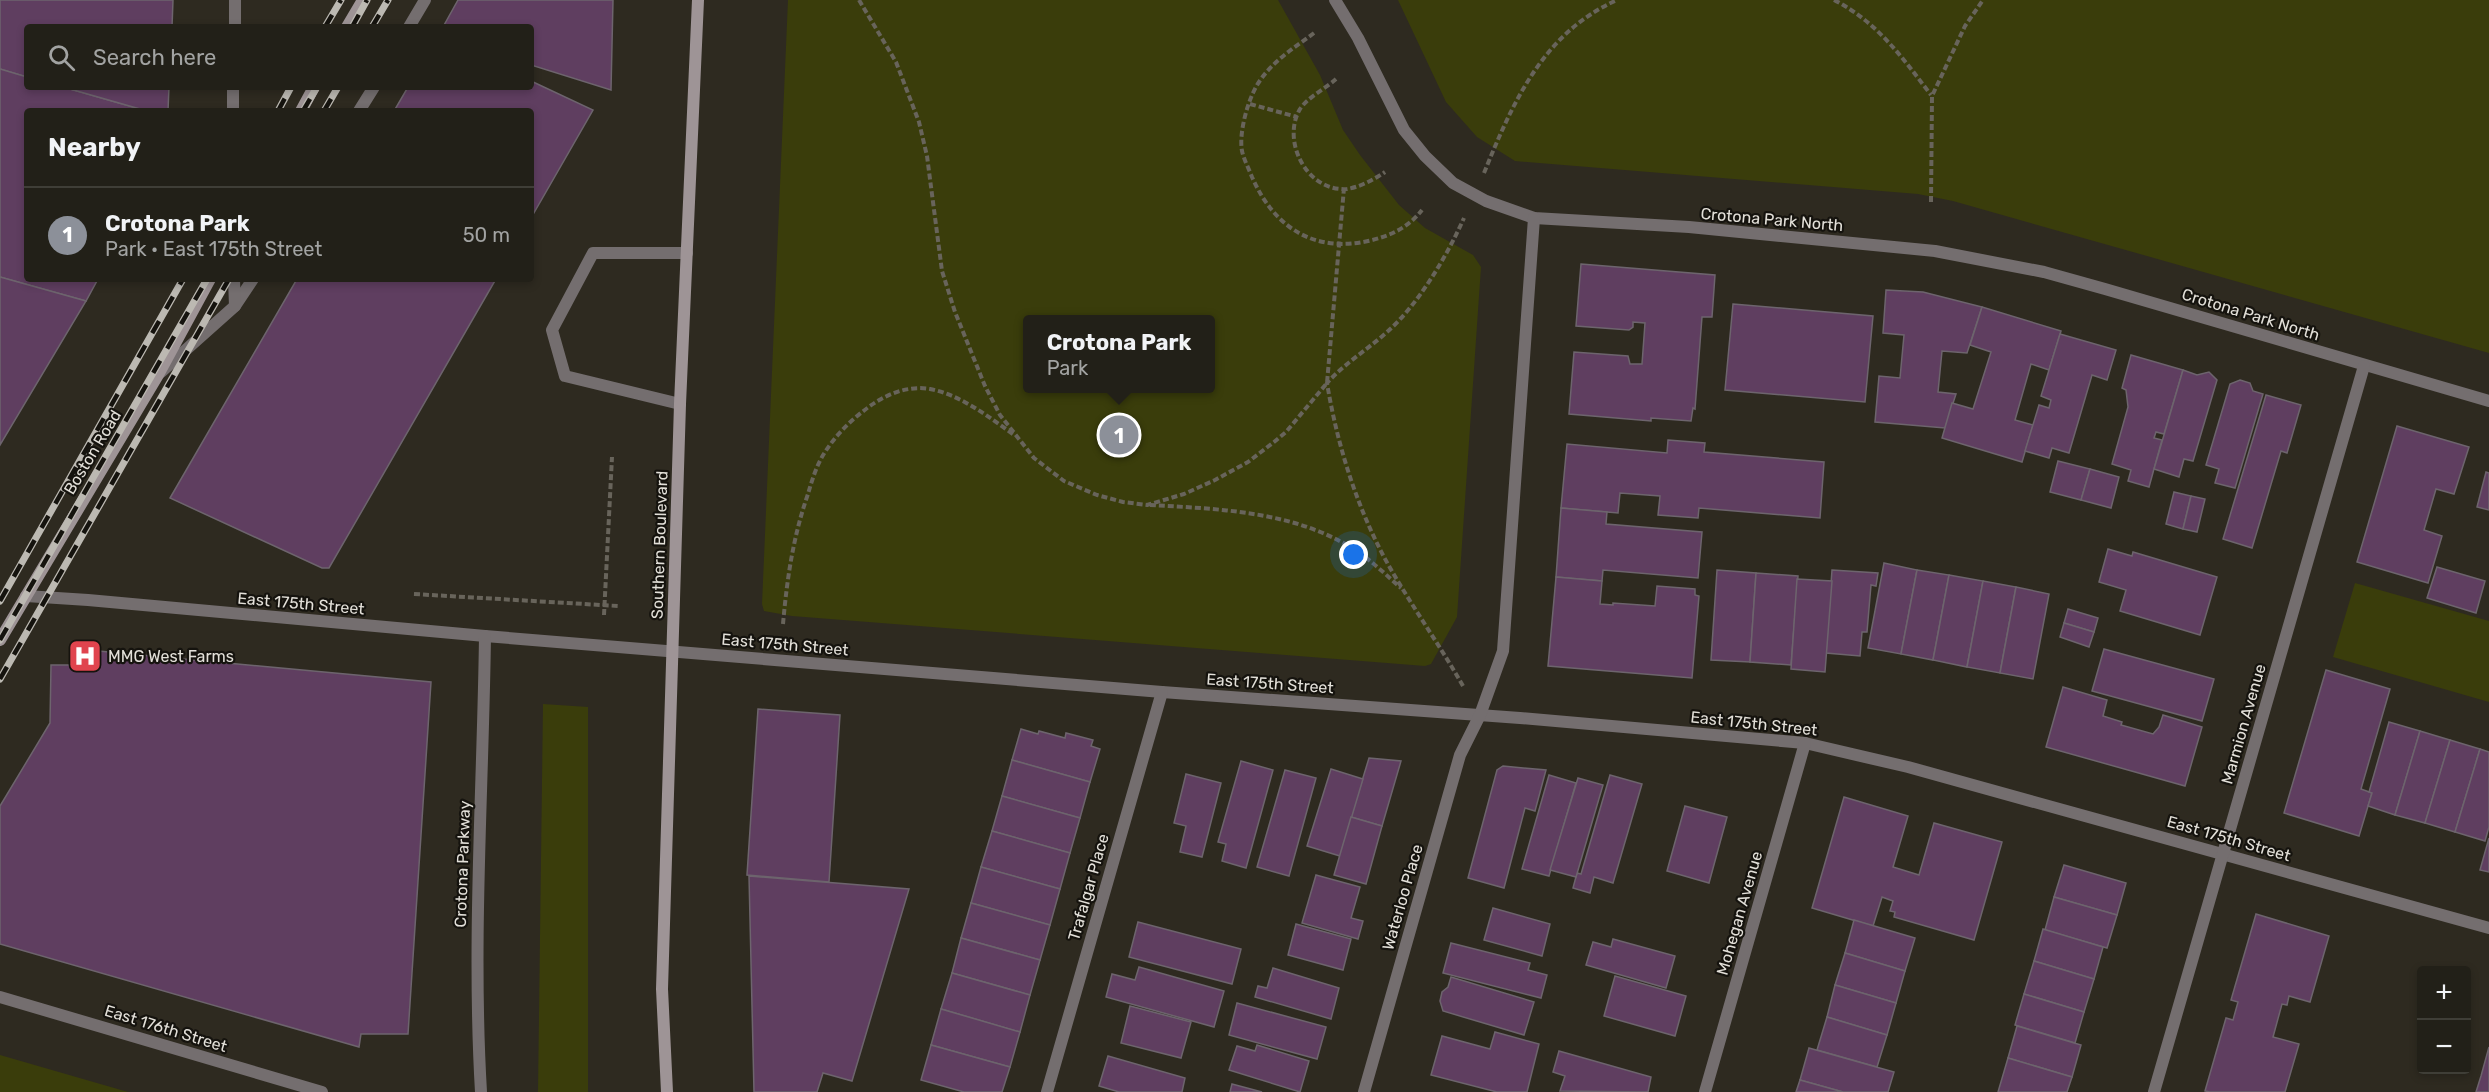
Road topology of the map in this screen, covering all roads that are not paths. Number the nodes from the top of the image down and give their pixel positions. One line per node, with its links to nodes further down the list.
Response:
1 (235, 0): 6 (street)
2 (363, 0): 7 (main road)
3 (425, 0): 8 (street)
4 (698, 0): 16 (main road, Southern Boulevard)
5 (1335, 0): 15 (street, Crotona Park North)
6 (235, 24)
7 (349, 24)
8 (412, 24)
9 (233, 90): 12 (street)
10 (312, 90): 13 (main road)
11 (372, 90): 14 (street)
12 (233, 108)
13 (303, 108)
14 (361, 108)
15 (1534, 218): 21 (street, Crotona Park North); 30 (street)
16 (687, 253): 24 (main road, Southern Boulevard); 24 (street)
17 (208, 282): 22 (main road, Boston Road)
18 (234, 282): 20 (street)
19 (251, 282): 20 (street)
20 (236, 306): 22 (street)
21 (2364, 366): 23 (street, Crotona Park North); 32 (street, Marmion Avenue)
22 (158, 375): 25 (main road, Boston Road)
23 (2489, 401)
24 (680, 404): 28 (main road, Southern Boulevard)
25 (26, 596): 26 (street, East 175th Street); 27 (main road, Boston Road)
26 (485, 636): 28 (street, East 175th Street); 36 (street, Crotona Parkway)
27 (0, 640)
28 (672, 651): 29 (street, East 175th Street); 37 (main road, Southern Boulevard)
29 (1162, 692): 30 (street, East 175th Street); 38 (street, Trafalgar Place)
30 (1480, 715): 31 (street, East 175th Street); 39 (street, Waterloo Place)
31 (1806, 743): 32 (street, East 175th Street); 40 (street, Mohegan Avenue)
32 (2223, 853): 33 (street, East 175th Street); 41 (street, Marmion Avenue)
33 (2489, 928)
34 (0, 996): 35 (street, East 176th Street)
35 (322, 1092)
36 (481, 1092)
37 (667, 1092)
38 (1047, 1092)
39 (1364, 1092)
40 (1705, 1092)
41 (2154, 1092)

